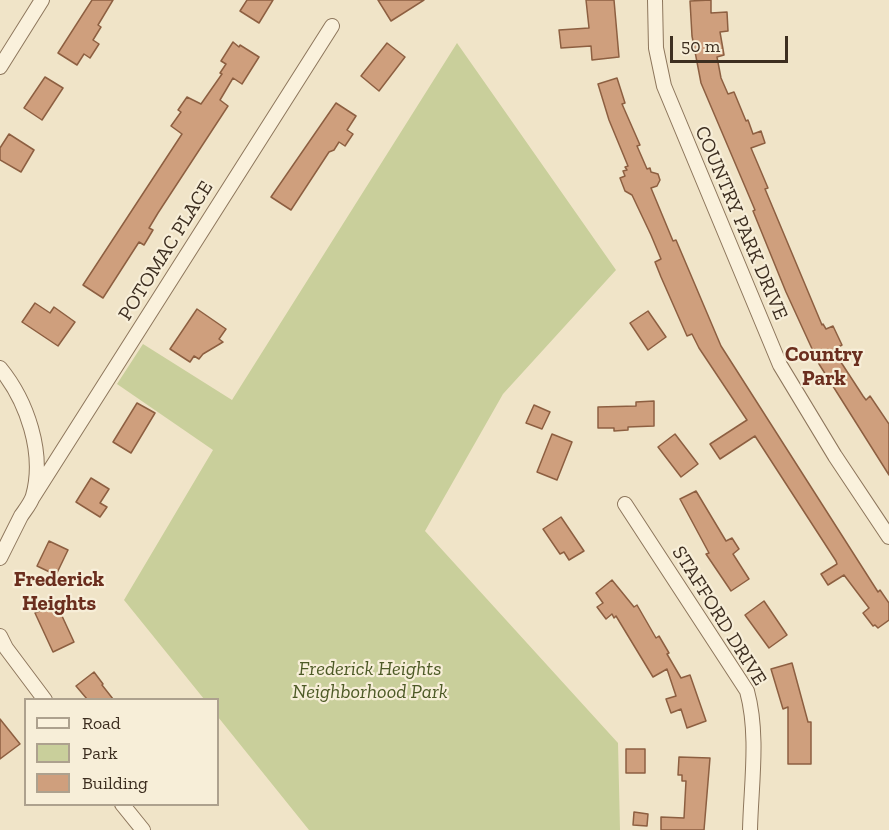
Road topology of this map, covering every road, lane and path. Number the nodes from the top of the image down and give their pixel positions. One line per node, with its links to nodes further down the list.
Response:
1 (42, 0): 4 (street)
2 (655, 0): 8 (street, COUNTRY PARK DRIVE)
3 (332, 26): 6 (street, POTOMAC PLACE)
4 (0, 67)
5 (0, 368): 6 (street)
6 (33, 497): 9 (street, POTOMAC PLACE)
7 (625, 504): 14 (street, STAFFORD DRIVE)
8 (889, 537)
9 (0, 558)
10 (0, 636): 11 (street)
11 (44, 698)
12 (124, 806): 13 (street)
13 (142, 830)
14 (750, 830)

